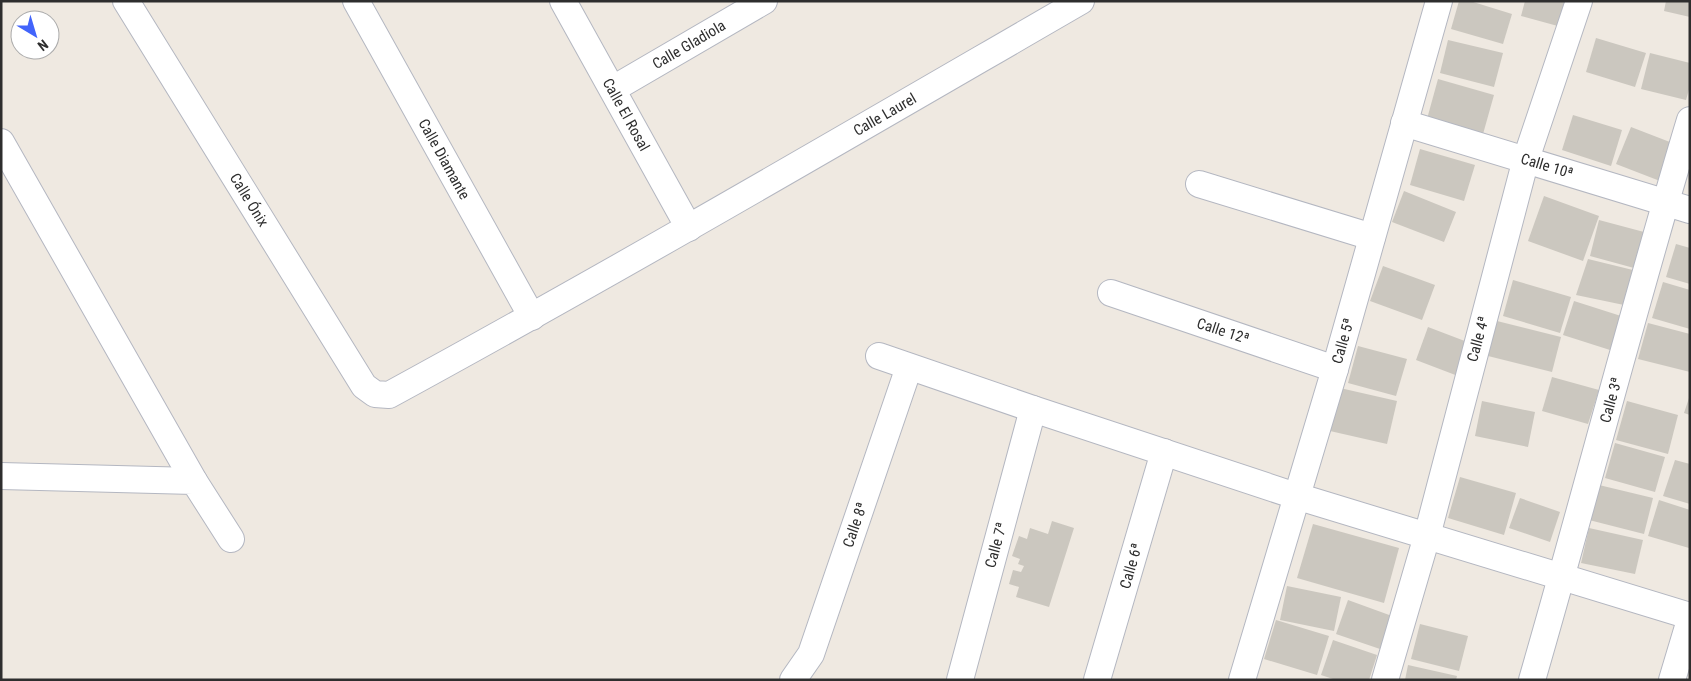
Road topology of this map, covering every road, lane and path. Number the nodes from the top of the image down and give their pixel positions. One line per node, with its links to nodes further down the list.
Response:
1 (126, 1): 23 (street, Calle Ónix)
2 (356, 1): 19 (street, Calle Diamante)
3 (563, 1): 8 (street, Calle El Rosal)
4 (764, 1): 8 (street, Calle Gladiola)
5 (1081, 1): 16 (street, Calle Laurel)
6 (1439, 1): 10 (street, Calle 5ª)
7 (1579, 1): 12 (street, Calle 4ª)
8 (613, 89): 16 (street, Calle El Rosal)
9 (1690, 120): 14 (street, Calle 3ª)
10 (1404, 123): 12 (street, Calle 10ª); 17 (street, Calle 5ª)
11 (1, 142): 27 (street)
12 (1526, 159): 14 (street, Calle 10ª); 29 (street, Calle 4ª)
13 (1199, 184): 17 (street)
14 (1665, 203): 15 (street, Calle 10ª); 31 (street, Calle 3ª)
15 (1690, 210)
16 (689, 228): 19 (street, Calle Laurel)
17 (1372, 237): 22 (street, Calle 5ª)
18 (1111, 294): 22 (street, Calle 12ª)
19 (532, 317): 23 (street, Calle Laurel)
20 (879, 356): 21 (street)
21 (909, 367): 24 (street); 33 (street, Calle 8ª)
22 (1335, 368): 28 (street, Calle 5ª)
23 (375, 394)
24 (1033, 409): 25 (street); 34 (street, Calle 7ª)
25 (1164, 452): 28 (street); 35 (street, Calle 6ª)
26 (1, 476): 27 (street)
27 (194, 480): 30 (street)
28 (1296, 496): 29 (street); 36 (street, Calle 5ª)
29 (1427, 536): 31 (street); 37 (street, Calle 4ª)
30 (231, 539)
31 (1562, 577): 32 (street); 38 (street, Calle 3ª)
32 (1690, 618): 39 (street)
33 (793, 680)
34 (960, 680)
35 (1097, 680)
36 (1242, 680)
37 (1385, 680)
38 (1532, 680)
39 (1672, 680)

